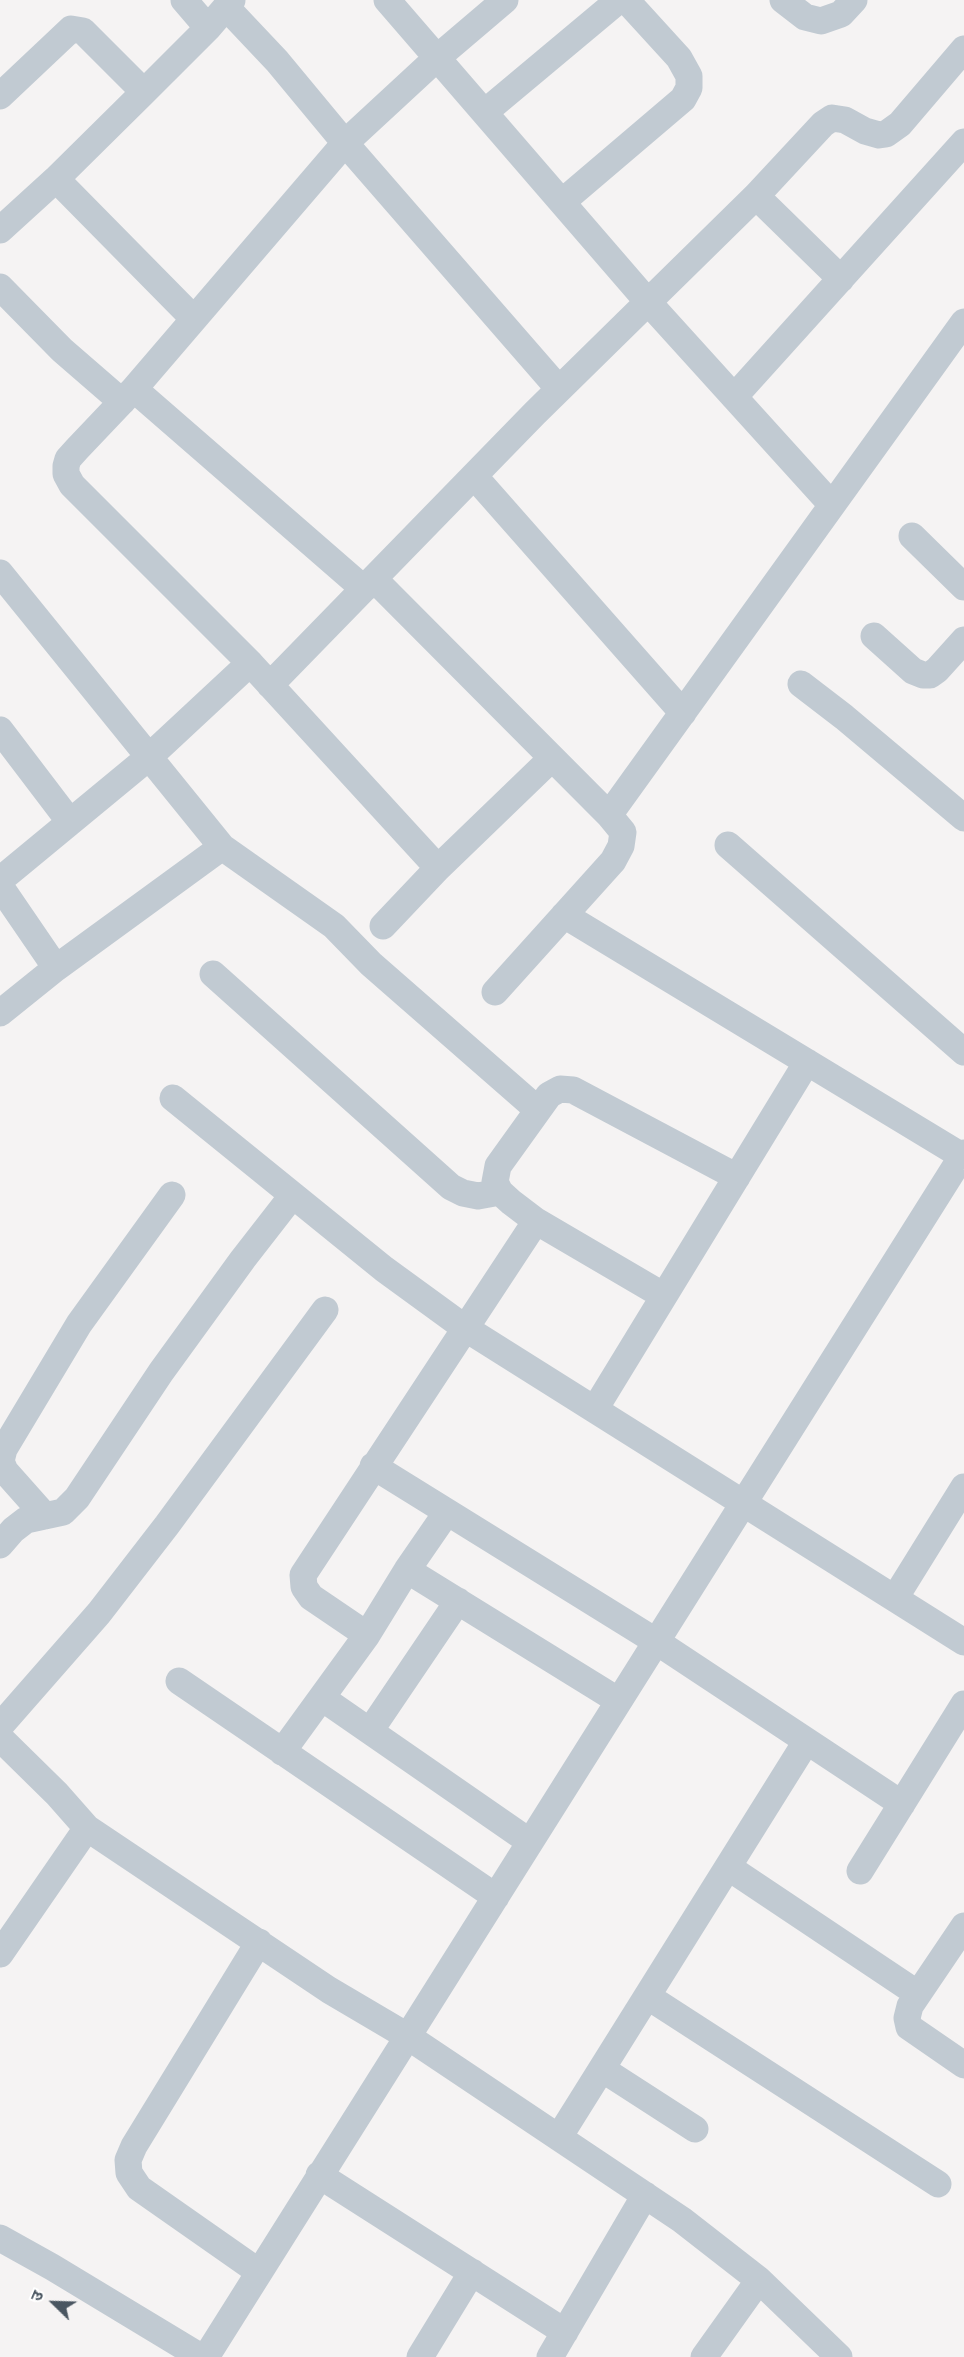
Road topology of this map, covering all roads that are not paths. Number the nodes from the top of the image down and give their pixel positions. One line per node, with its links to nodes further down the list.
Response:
1 (184, 0): 9 (street)
2 (387, 0): 11 (street)
3 (505, 0): 11 (street)
4 (619, 0): 14 (street)
5 (626, 0): 19 (street)
6 (783, 0): 7 (street)
7 (854, 0)
8 (229, 4): 9 (street); 16 (street)
9 (208, 27): 12 (street)
10 (964, 49): 18 (street)
11 (438, 57): 14 (street); 16 (street)
12 (144, 92): 13 (street); 17 (street)
13 (0, 96)
14 (485, 112): 19 (street)
15 (964, 142): 21 (street)
16 (345, 143): 24 (street); 26 (street)
17 (56, 179): 20 (street); 24 (street)
18 (756, 196): 21 (street); 23 (street)
19 (562, 202): 23 (street)
20 (0, 230)
21 (841, 279): 28 (street)
22 (0, 287): 27 (street)
23 (648, 302): 26 (street); 28 (street)
24 (194, 319): 27 (street)
25 (964, 322): 30 (street)
26 (559, 389): 29 (street)
27 (128, 395): 33 (street); 37 (street)
28 (734, 398): 30 (street)
29 (474, 476): 33 (street); 40 (street)
30 (831, 504): 40 (street)
31 (912, 536): 34 (street)
32 (0, 573): 42 (street)
33 (369, 584): 39 (street); 43 (street)
34 (964, 586)
35 (874, 636): 36 (street)
36 (964, 640)
37 (250, 663): 39 (street); 42 (street)
38 (801, 684): 45 (street)
39 (270, 685): 49 (street)
40 (683, 713): 44 (street)
41 (0, 730): 46 (street)
42 (149, 757): 46 (street); 48 (street)
43 (552, 758): 44 (street); 49 (street)
44 (609, 815): 52 (street)
45 (964, 818)
46 (70, 822): 50 (street)
47 (728, 845): 58 (street)
48 (222, 847): 54 (street); 61 (street)
49 (438, 868): 53 (street)
50 (0, 880)
51 (0, 886): 54 (street)
52 (564, 915): 56 (street); 59 (street)
53 (383, 926)
54 (56, 968): 57 (street)
55 (213, 974): 64 (street)
56 (495, 992)
57 (0, 1013)
58 (964, 1052)
59 (807, 1062): 62 (street); 63 (street)
60 (173, 1098): 66 (street)
61 (538, 1110): 63 (street); 64 (street)
62 (963, 1155): 74 (street)
63 (737, 1177): 68 (street)
64 (500, 1192): 67 (street)
65 (171, 1195): 76 (street)
66 (292, 1196): 70 (street); 76 (street)
67 (536, 1221): 68 (street); 70 (street)
68 (664, 1296): 71 (street)
69 (325, 1310): 88 (street)
70 (465, 1328): 71 (street); 72 (street)
71 (595, 1409): 74 (street)
72 (373, 1466): 75 (street); 81 (street)
73 (964, 1486): 79 (street)
74 (744, 1502): 79 (street); 82 (street)
75 (447, 1512): 78 (street); 82 (street)
76 (45, 1516): 77 (street)
77 (0, 1545)
78 (407, 1570): 80 (street); 81 (street)
79 (895, 1598): 83 (street)
80 (458, 1600): 86 (street); 89 (street)
81 (367, 1635): 85 (street)
82 (657, 1642): 86 (street); 91 (street)
83 (964, 1642)
84 (180, 1681): 92 (street)
85 (322, 1698): 89 (street); 92 (street)
86 (619, 1701): 95 (street)
87 (964, 1704): 93 (street)
88 (0, 1726)
89 (370, 1731): 95 (street)
90 (0, 1738): 94 (street)
91 (806, 1742): 93 (street); 96 (street)
92 (282, 1752): 98 (street)
93 (902, 1804): 97 (street)
94 (87, 1828): 100 (street); 101 (street)
95 (530, 1842): 98 (street)
96 (728, 1867): 102 (street); 103 (street)
97 (860, 1871)
98 (496, 1897): 104 (street)
99 (964, 1926): 102 (street)
100 (259, 1942): 104 (street); 113 (street)
101 (0, 1954)
102 (918, 1994): 105 (street)
103 (647, 1996): 106 (street); 110 (street)
104 (407, 2036): 108 (street); 109 (street)
105 (964, 2065)
106 (602, 2069): 107 (street); 108 (street)
107 (694, 2129)
108 (559, 2137): 111 (street)
109 (319, 2175): 113 (street); 114 (street)
110 (938, 2184)
111 (645, 2195): 115 (street); 116 (street)
112 (0, 2238): 117 (street)
113 (259, 2272): 118 (street)
114 (471, 2272): 116 (street); 119 (street)
115 (759, 2280): 121 (street); 122 (street)
116 (565, 2332): 120 (street)
117 (201, 2357)
118 (206, 2357)
119 (420, 2357)
120 (550, 2357)
121 (704, 2357)
122 (839, 2357)

